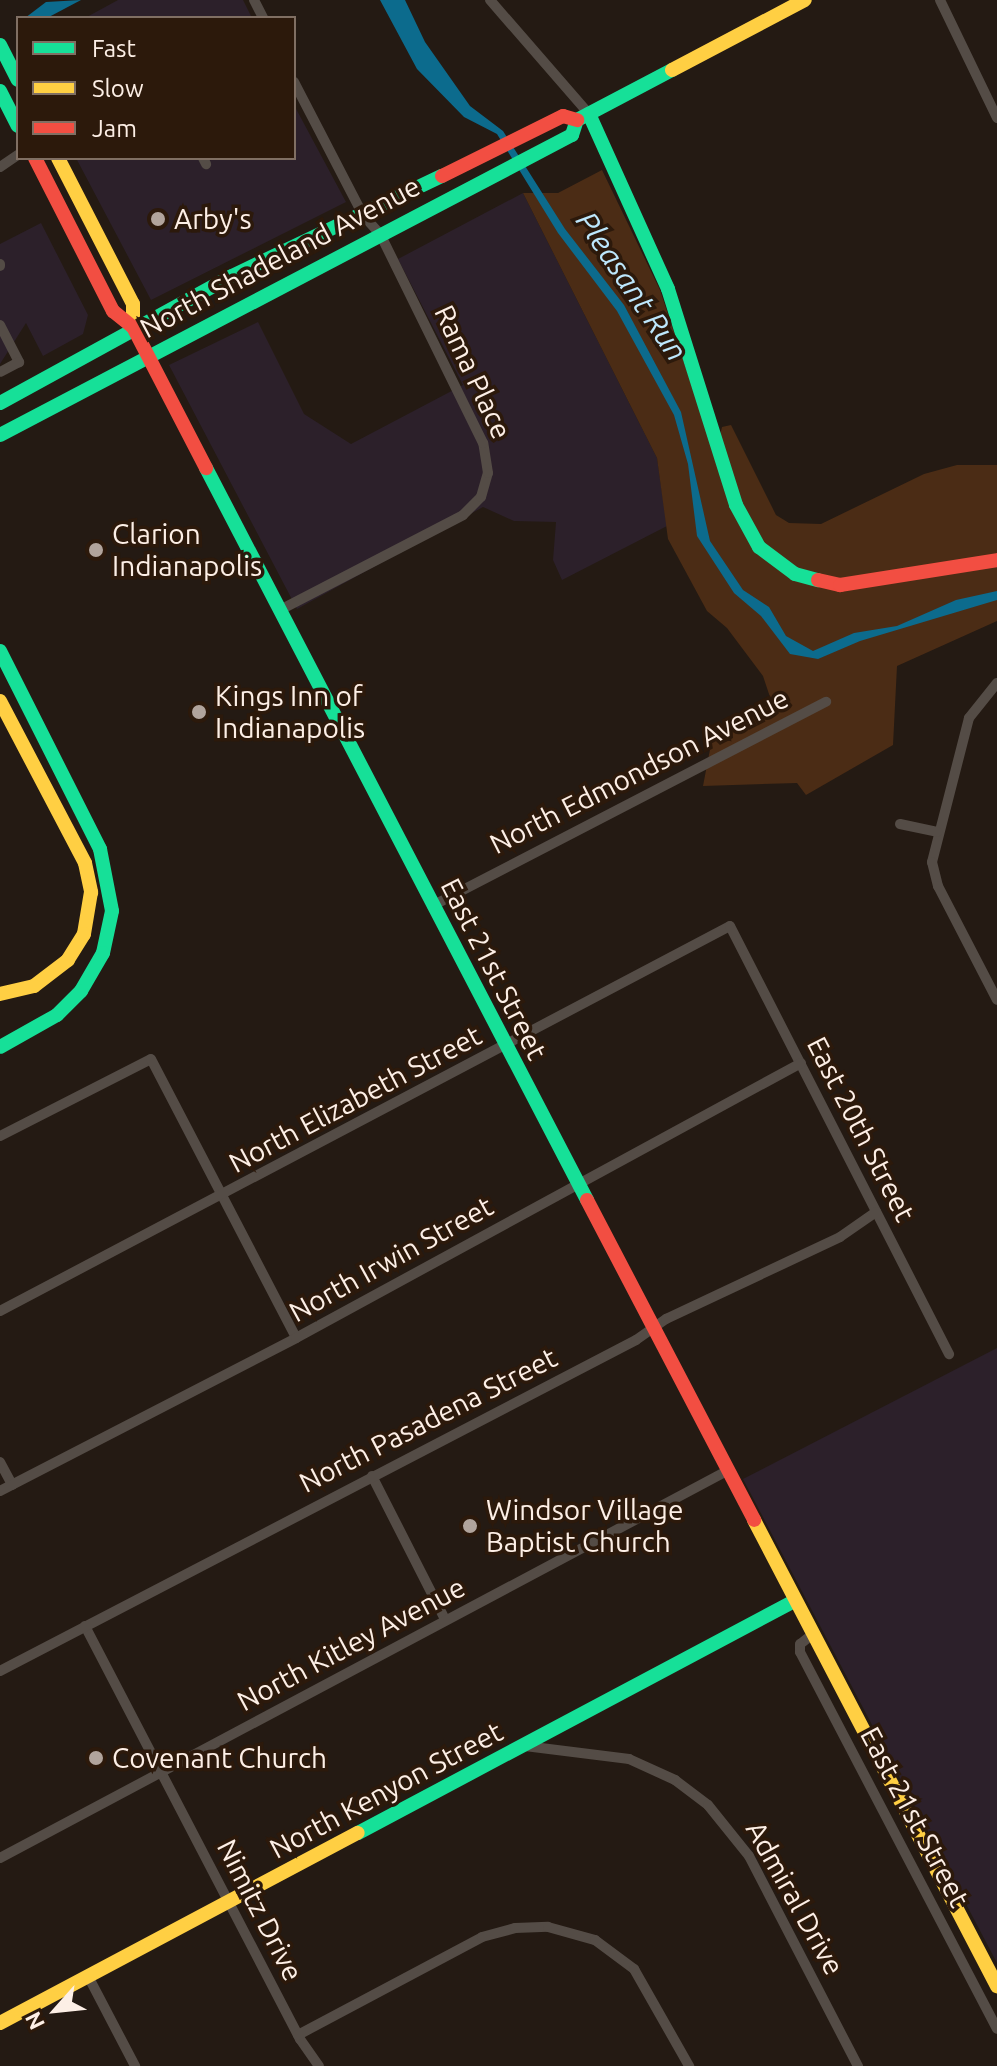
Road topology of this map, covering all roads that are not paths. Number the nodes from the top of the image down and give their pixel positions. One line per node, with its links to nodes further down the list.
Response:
1 (490, 0): 8 (street)
2 (805, 0): 8 (main road, North Shadeland Avenue)
3 (940, 0): 9 (street)
4 (2, 48): 5 (main road)
5 (16, 76)
6 (296, 86): 13 (street, Rama Place)
7 (0, 91): 10 (main road)
8 (583, 117): 13 (main road, North Shadeland Avenue); 14 (main road, North Shadeland Avenue); 21 (main road)
9 (997, 118)
10 (16, 122)
11 (36, 160): 16 (main road, East 21st Street)
12 (59, 160): 16 (main road, East 21st Street)
13 (363, 215): 14 (street, Rama Place); 16 (main road, North Shadeland Avenue)
14 (380, 234): 17 (main road, North Shadeland Avenue); 22 (street, Rama Place)
15 (0, 325): 18 (street)
16 (133, 327): 17 (main road, East 21st Street); 19 (main road, North Shadeland Avenue)
17 (148, 357): 20 (main road, North Shadeland Avenue); 22 (main road, East 21st Street)
18 (0, 372)
19 (0, 403)
20 (0, 435)
21 (997, 560)
22 (280, 610): 29 (main road, East 21st Street)
23 (0, 651): 34 (main road)
24 (997, 683): 28 (street)
25 (0, 701): 31 (main road)
26 (826, 702): 29 (street, North Edmondson Avenue)
27 (900, 824): 28 (street)
28 (937, 832): 32 (street)
29 (432, 906): 33 (main road, East 21st Street)
30 (730, 926): 33 (street, North Elizabeth Street); 35 (street, East 20th Street)
31 (0, 994)
32 (997, 1000)
33 (505, 1046): 37 (main road, East 21st Street); 38 (street, North Elizabeth Street)
34 (0, 1047)
35 (801, 1063): 37 (street, North Irwin Street); 39 (street, East 20th Street)
36 (0, 1136): 38 (street)
37 (577, 1185): 41 (main road, East 21st Street); 42 (street, North Irwin Street)
38 (222, 1195): 40 (street, North Elizabeth Street); 42 (street)
39 (876, 1212): 41 (street, North Pasadena Street); 43 (street, East 20th Street)
40 (0, 1311)
41 (651, 1329): 45 (main road, East 21st Street); 46 (street, North Pasadena Street)
42 (296, 1338): 47 (street, North Irwin Street)
43 (949, 1354)
44 (0, 1462): 47 (street)
45 (725, 1472): 49 (main road, East 21st Street); 50 (street, North Kitley Avenue)
46 (372, 1476): 50 (street); 51 (street, North Pasadena Street)
47 (12, 1485): 48 (street, North Irwin Street)
48 (0, 1491)
49 (795, 1601): 52 (main road, East 21st Street); 54 (main road, North Kenyon Street)
50 (445, 1619): 55 (street, North Kitley Avenue)
51 (85, 1626): 53 (street, North Pasadena Street); 55 (street, Nimitz Drive)
52 (813, 1634): 59 (main road, East 21st Street); 61 (street, East 21st Street)
53 (0, 1671)
54 (525, 1746): 57 (main road, North Kenyon Street); 66 (street, Admiral Drive)
55 (162, 1773): 56 (street, North Kitley Avenue); 57 (street, Nimitz Drive)
56 (0, 1858)
57 (229, 1902): 58 (main road, North Kenyon Street); 62 (street, Nimitz Drive)
58 (88, 1976): 60 (main road, North Kenyon Street); 63 (street)
59 (997, 1986)
60 (0, 2023)
61 (997, 2029)
62 (298, 2035): 64 (street, Nimitz Drive); 65 (street)
63 (135, 2066)
64 (319, 2066)
65 (689, 2066)
66 (858, 2066)

